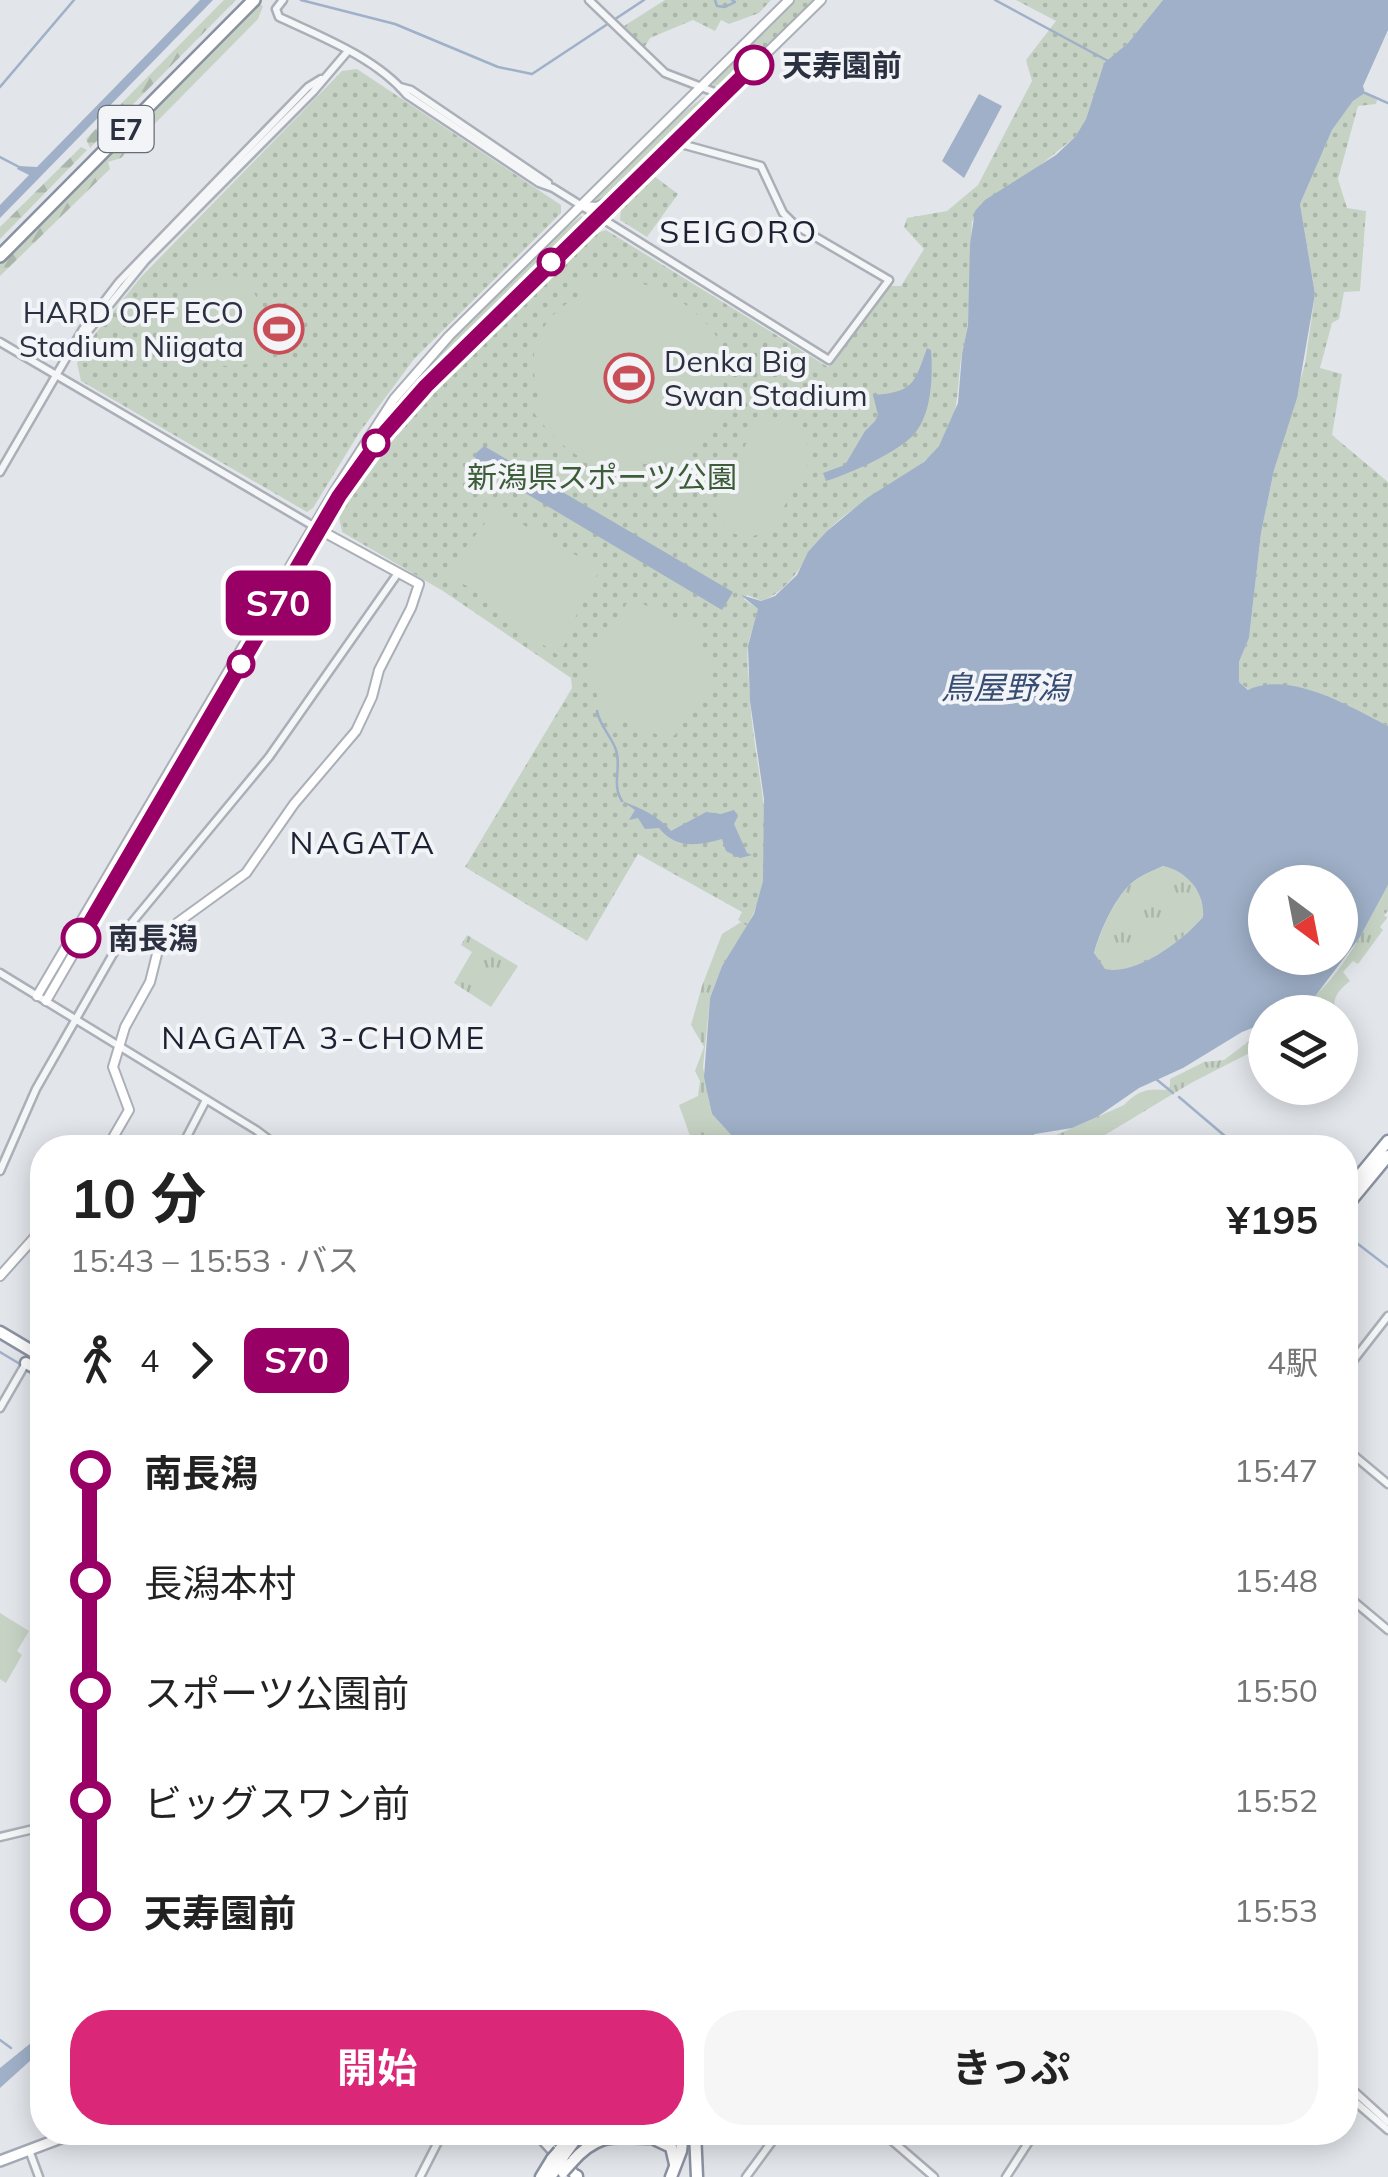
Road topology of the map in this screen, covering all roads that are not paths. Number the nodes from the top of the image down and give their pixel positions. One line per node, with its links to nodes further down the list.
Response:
1 (588, 0): 7 (street)
2 (788, 0): 7 (main road)
3 (821, 0): 8 (main road)
4 (251, 1): 14 (highway, E7); 15 (highway, E7)
5 (282, 1): 6 (street)
6 (348, 52): 11 (street); 17 (street)
7 (700, 89): 8 (street); 11 (main road)
8 (722, 95): 9 (main road)
9 (672, 142): 10 (main road); 12 (street)
10 (615, 199): 11 (main road); 12 (main road)
11 (581, 206): 12 (street); 13 (main road)
12 (597, 216): 13 (main road); 19 (main road)
13 (561, 226): 19 (main road)
14 (0, 246)
15 (0, 256)
16 (0, 342): 17 (street)
17 (56, 376): 18 (street); 19 (street)
18 (0, 472)
19 (317, 528): 20 (main road); 22 (main road)
20 (398, 573): 23 (street); 24 (main road)
21 (0, 973): 22 (street)
22 (42, 999): 23 (street)
23 (75, 1020): 24 (street); 31 (street)
24 (119, 1046): 25 (street); 26 (main road)
25 (206, 1100): 27 (street); 28 (street)
26 (115, 1135)
27 (188, 1135)
28 (263, 1135)
29 (1388, 1138): 32 (highway)
30 (1388, 1158): 33 (highway)
31 (0, 1171)
32 (1358, 1182)
33 (1358, 1189)
34 (30, 1242): 35 (main road)
35 (0, 1276)
36 (1388, 1316): 39 (street)
37 (0, 1336): 38 (highway)
38 (30, 1348)
39 (1358, 1354)
40 (25, 1365): 41 (highway); 42 (street)
41 (30, 1367)
42 (0, 1408)
43 (1358, 1459): 44 (street)
44 (1388, 1484)
45 (1358, 1605): 46 (street)
46 (1388, 1630)
47 (30, 1830): 48 (street)
48 (0, 1836)
49 (1358, 2095): 51 (street)
50 (1358, 2104): 52 (street)
51 (1388, 2122)
52 (1388, 2130)
53 (42, 2145): 63 (main road)
54 (436, 2145): 68 (street)
55 (548, 2145): 71 (main road)
56 (592, 2145): 65 (highway)
57 (669, 2145): 66 (highway)
58 (678, 2145): 66 (highway)
59 (695, 2145): 73 (highway)
60 (769, 2145): 74 (street)
61 (897, 2145): 75 (street)
62 (1027, 2145): 76 (street)
63 (29, 2150): 64 (main road); 67 (street)
64 (0, 2161)
65 (561, 2163): 69 (highway); 70 (highway)
66 (675, 2164): 72 (highway)
67 (39, 2177)
68 (420, 2177)
69 (540, 2177)
70 (550, 2177)
71 (576, 2177)
72 (671, 2177)
73 (697, 2177)
74 (746, 2177)
75 (934, 2177)
76 (1006, 2177)

